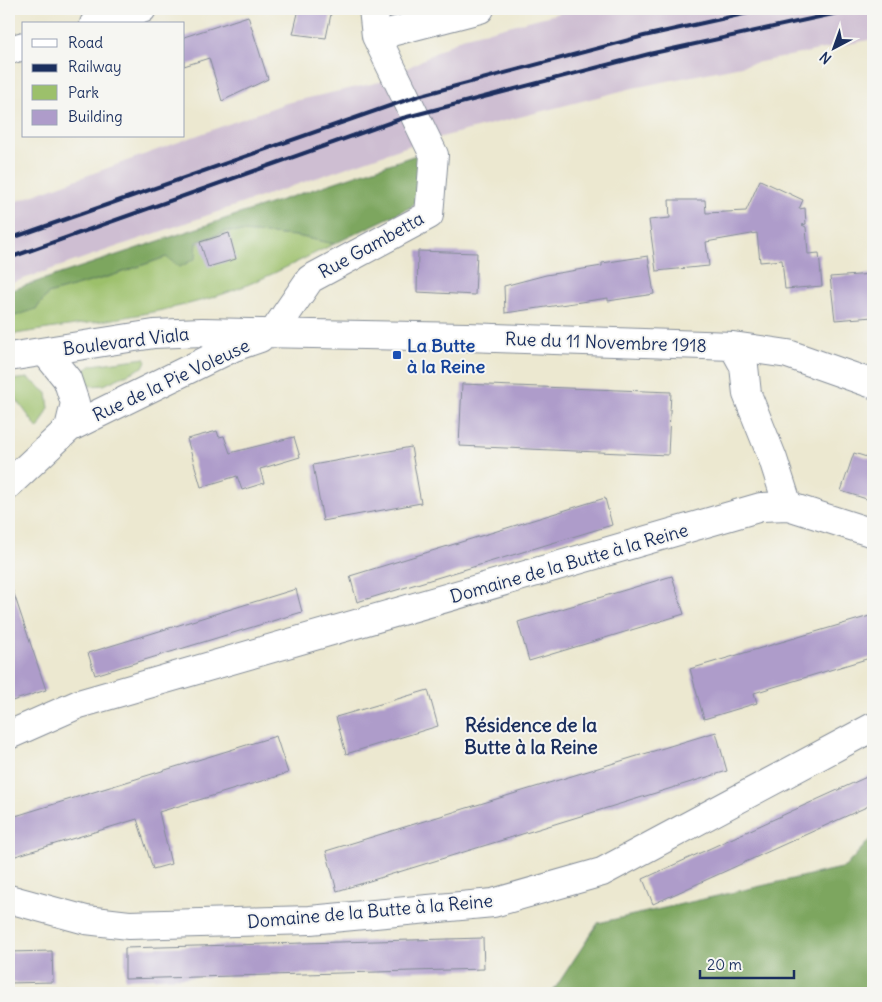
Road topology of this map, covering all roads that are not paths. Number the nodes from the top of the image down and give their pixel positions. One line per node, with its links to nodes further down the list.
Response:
1 (142, 9): 4 (street)
2 (373, 9): 5 (street, Rue Gambetta)
3 (480, 9): 5 (street)
4 (100, 22)
5 (376, 36): 8 (street, Rue Gambetta)
6 (22, 47): 7 (street)
7 (9, 50)
8 (273, 333): 9 (street, Rue du 11 Novembre 1918); 10 (street, Boulevard Viala); 13 (street, Rue de la Pie Voleuse)
9 (733, 346): 12 (street, Rue du 11 Novembre 1918); 15 (street)
10 (45, 352): 11 (street, Boulevard Viala); 13 (street, Rue de la Pie Voleuse)
11 (9, 357)
12 (873, 384)
13 (69, 428): 14 (street, Rue de la Pie Voleuse)
14 (9, 484)
15 (788, 506): 16 (street, Domaine de la Butte à la Reine); 18 (street, Domaine de la Butte à la Reine)
16 (873, 534)
17 (873, 727): 19 (street, Domaine de la Butte à la Reine)
18 (9, 735)
19 (9, 899)

